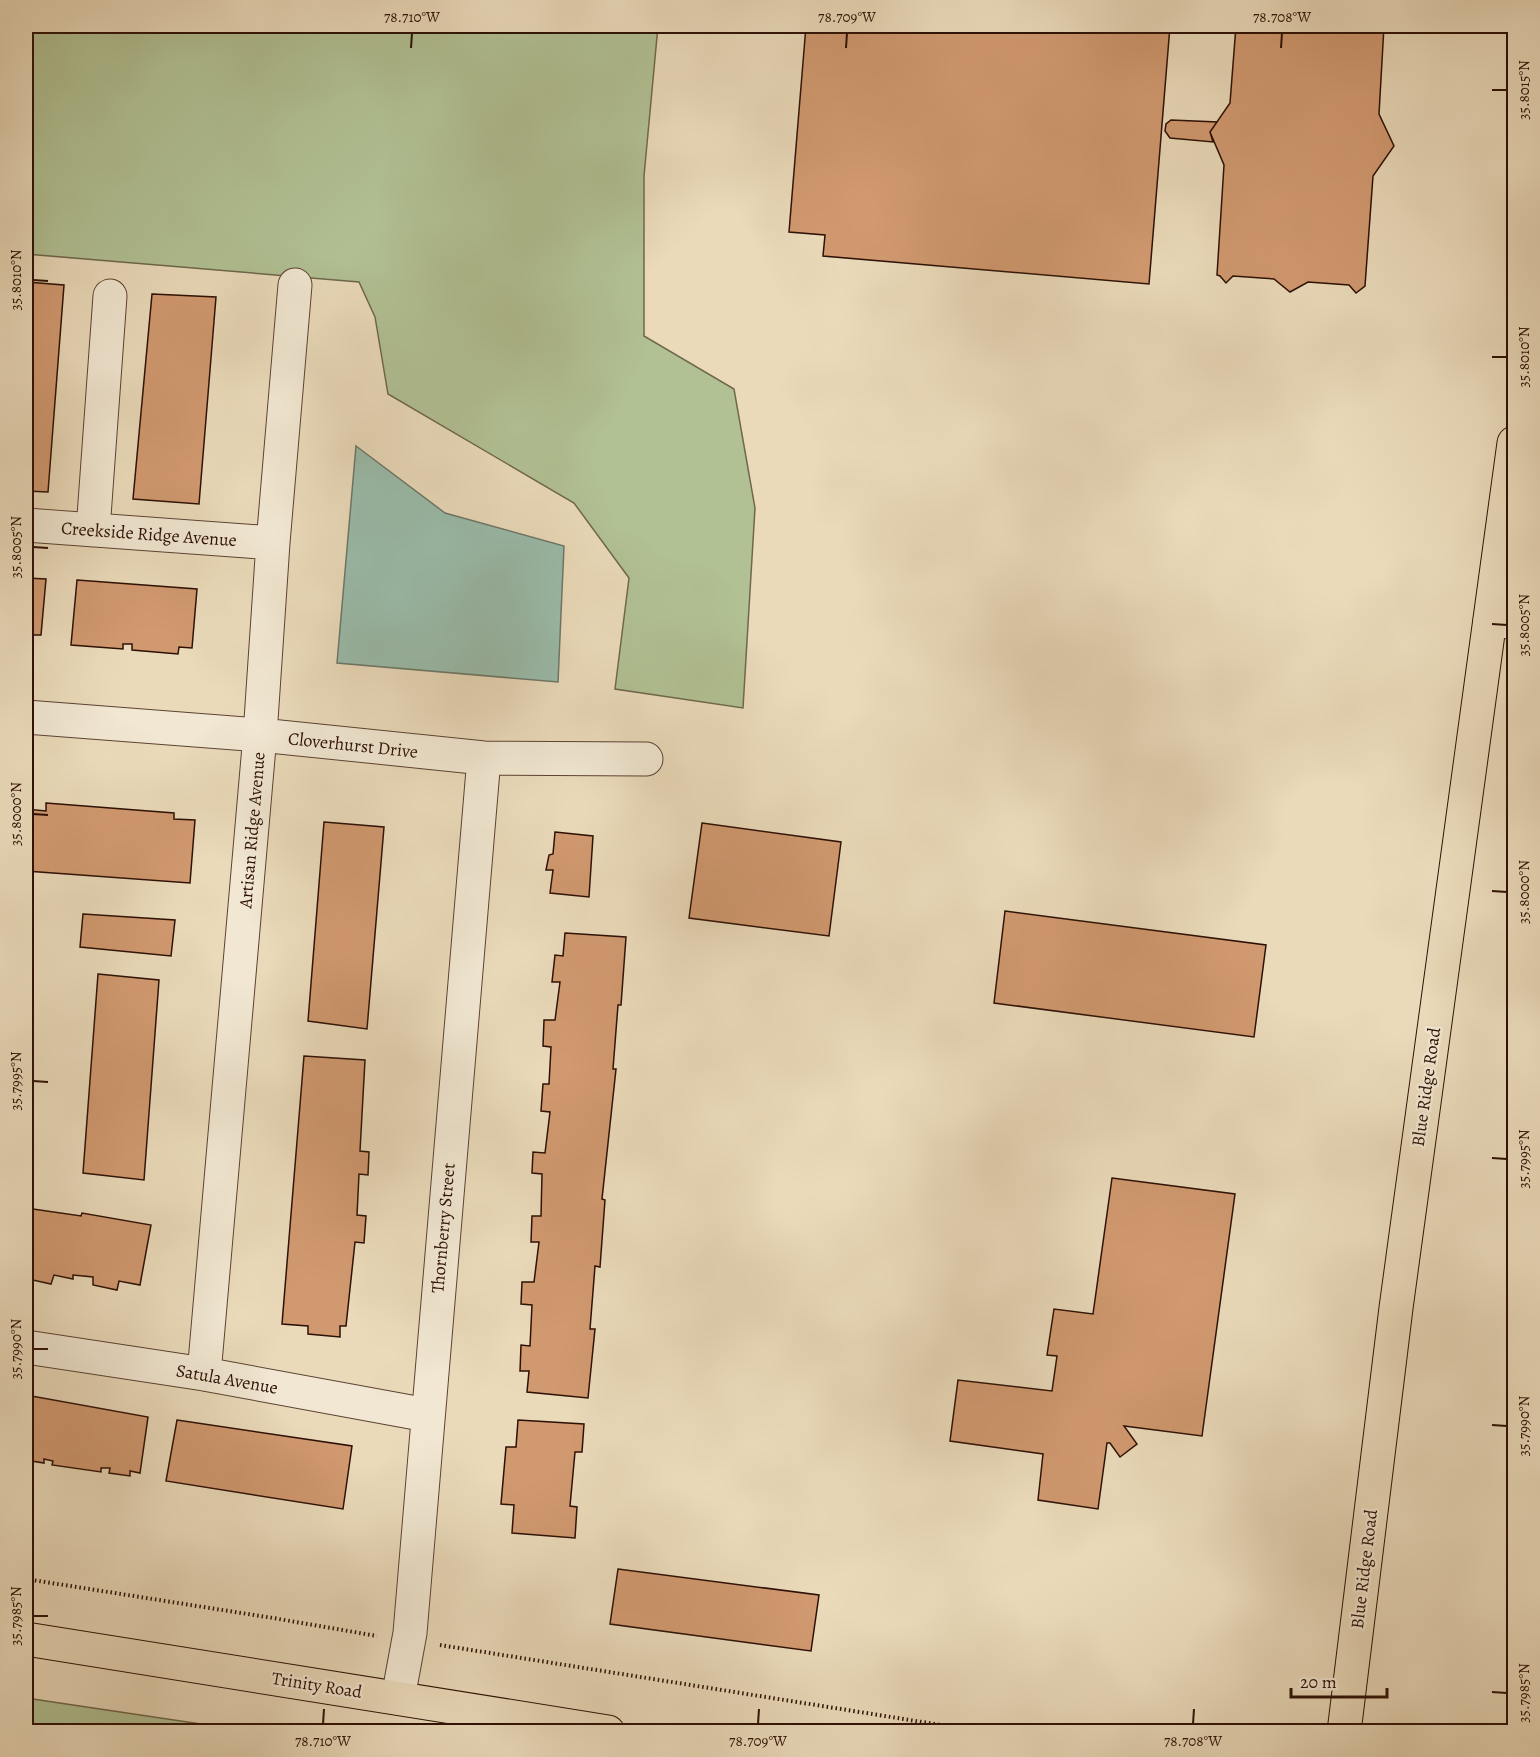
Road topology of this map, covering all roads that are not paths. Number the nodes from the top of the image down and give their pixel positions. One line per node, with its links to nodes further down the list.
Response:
1 (295, 285): 7 (street, Artisan Ridge Avenue)
2 (110, 296): 5 (street)
3 (1515, 443): 6 (main road, Blue Ridge Road)
4 (26, 525): 5 (street, Creekside Ridge Avenue)
5 (93, 530): 7 (street, Creekside Ridge Avenue)
6 (1508, 540): 8 (main road, Blue Ridge Road)
7 (273, 543): 10 (street, Artisan Ridge Avenue)
8 (1502, 622): 19 (main road, Blue Ridge Road)
9 (26, 717): 10 (street, Cloverhurst Drive)
10 (260, 735): 11 (street, Cloverhurst Drive); 14 (street, Artisan Ridge Avenue)
11 (484, 758): 12 (street, Cloverhurst Drive); 15 (street, Thornberry Street)
12 (646, 759)
13 (26, 1347): 14 (street, Satula Avenue)
14 (204, 1374): 15 (street, Satula Avenue)
15 (427, 1415): 17 (street, Thornberry Street)
16 (26, 1639): 17 (main road, Trinity Road)
17 (398, 1698): 18 (main road, Trinity Road)
18 (608, 1731)
19 (1344, 1731)

